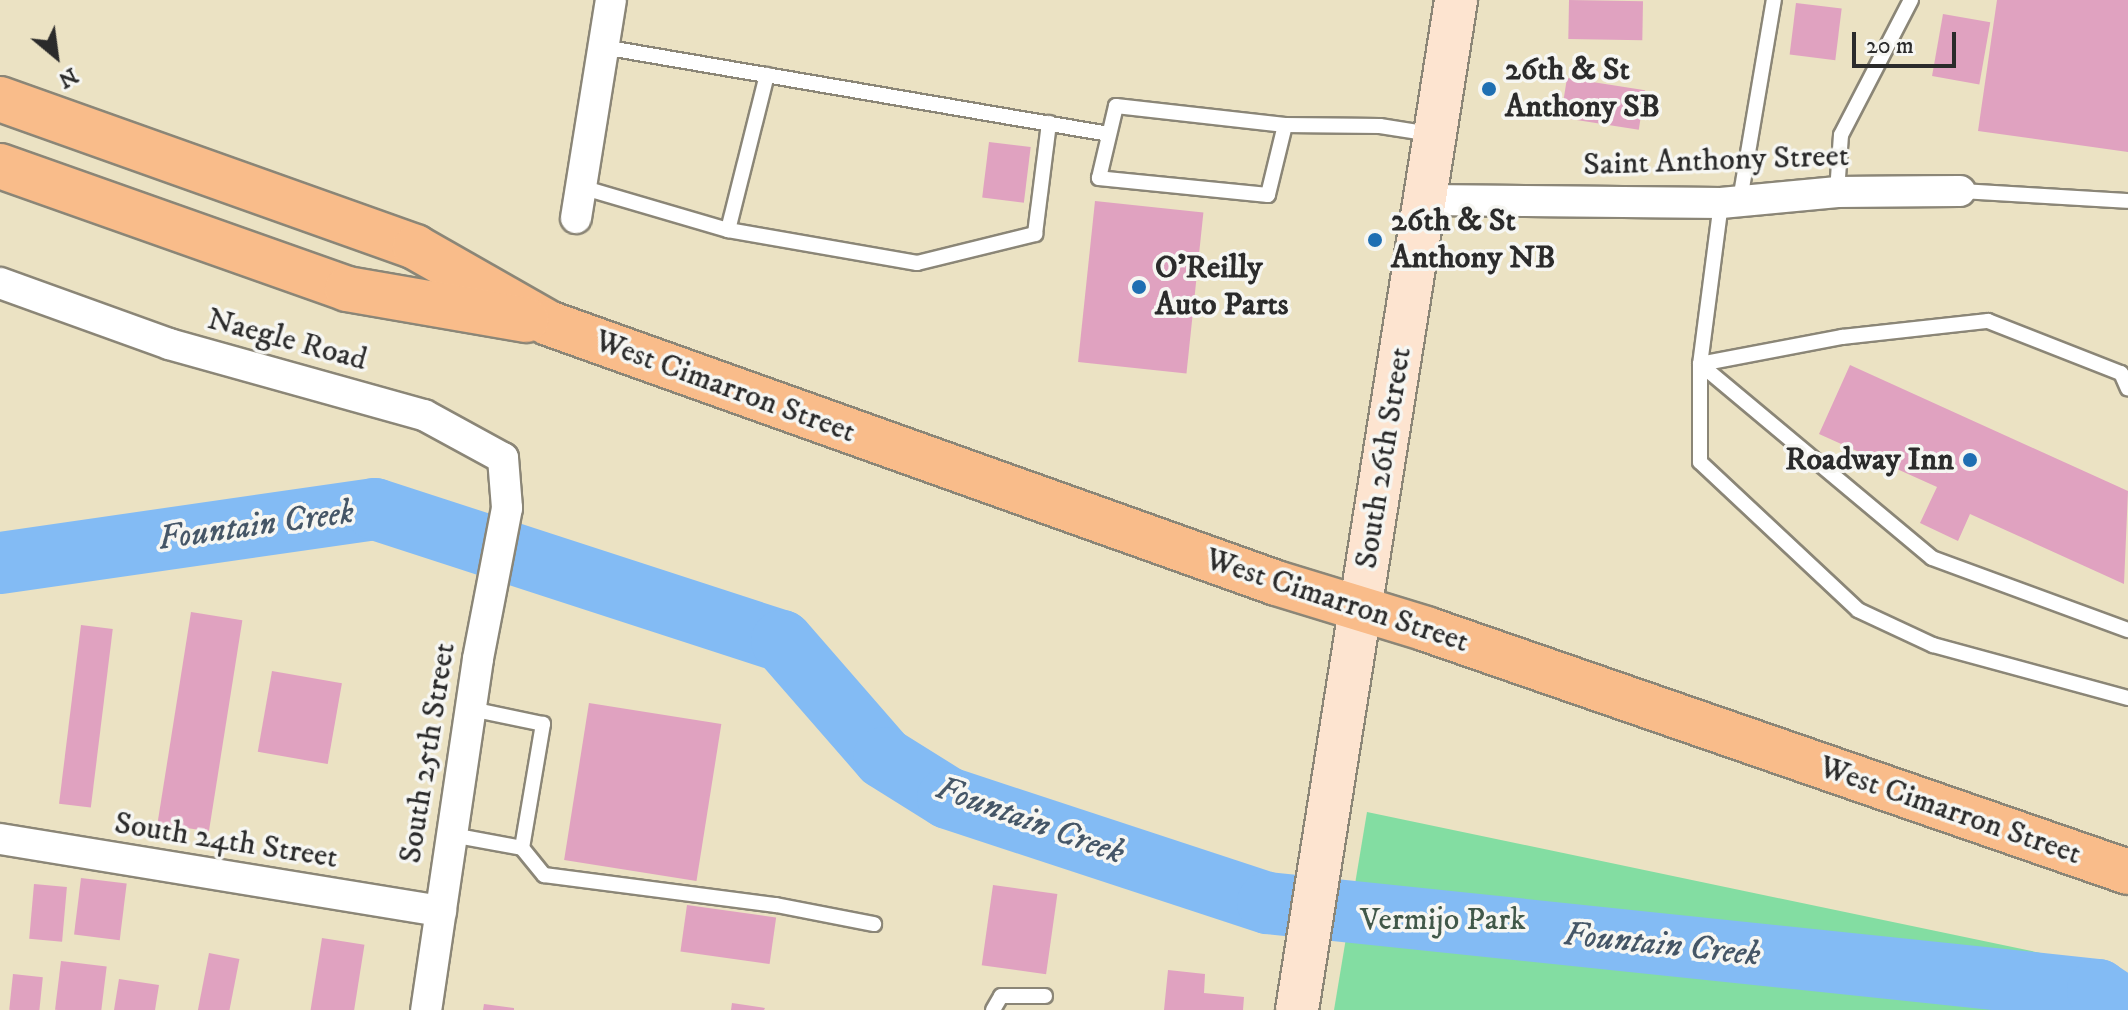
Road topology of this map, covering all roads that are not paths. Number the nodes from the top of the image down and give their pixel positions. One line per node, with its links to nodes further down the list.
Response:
1 (611, 0): 5 (street)
2 (1456, 0): 11 (street, South 26th Street)
3 (1774, 0): 17 (lane)
4 (1911, 0): 15 (lane)
5 (603, 47): 6 (lane); 13 (street)
6 (767, 75): 8 (lane); 20 (lane)
7 (0, 99): 22 (highway, West Cimarron Street)
8 (1049, 123): 10 (lane); 20 (lane)
9 (1285, 125): 10 (lane); 10 (lane); 11 (lane)
10 (1109, 134)
11 (1436, 134): 16 (street, South 26th Street)
12 (0, 166): 22 (highway, West Cimarron Street)
13 (581, 187): 19 (street); 20 (lane)
14 (1960, 191): 15 (street, Saint Anthony Street); 18 (lane)
15 (1837, 192): 17 (street, Saint Anthony Street)
16 (1427, 200): 17 (street, Saint Anthony Street); 26 (street, South 26th Street)
17 (1731, 201): 23 (lane)
18 (2128, 201)
19 (576, 218)
20 (728, 230)
21 (0, 283): 25 (street, Naegle Road)
22 (548, 323): 26 (highway, West Cimarron Street)
23 (1700, 364): 24 (lane); 27 (lane); 28 (lane)
24 (2128, 389)
25 (507, 508): 29 (street, South 25th Street)
26 (1360, 611): 33 (highway, West Cimarron Street); 36 (street, South 26th Street)
27 (2128, 630)
28 (2128, 698)
29 (471, 709): 30 (street, South 25th Street); 32 (lane)
30 (452, 835): 32 (lane); 34 (street, South 25th Street)
31 (0, 839): 34 (street, South 24th Street)
32 (522, 848): 35 (lane)
33 (2128, 872)
34 (441, 911): 38 (street, South 25th Street)
35 (874, 924)
36 (1300, 994)
37 (1045, 996): 39 (lane)
38 (426, 1010)
39 (993, 1010)

